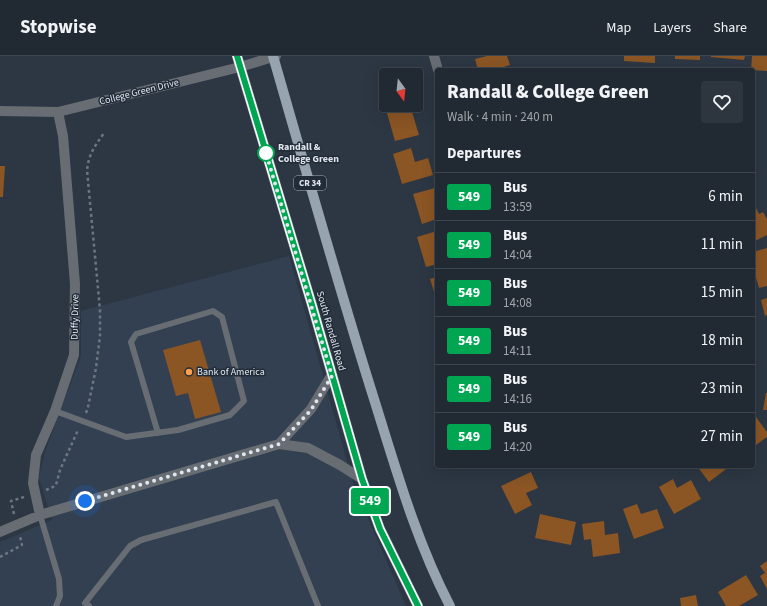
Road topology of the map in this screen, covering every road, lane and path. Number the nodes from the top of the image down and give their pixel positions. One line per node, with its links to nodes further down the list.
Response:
1 (237, 56): 4 (main road, South Randall Road)
2 (274, 56): 4 (street, College Green Drive); 26 (main road, South Randall Road / CR 34)
3 (434, 56): 5 (street)
4 (240, 67): 7 (street, College Green Drive); 9 (main road, South Randall Road)
5 (437, 68)
6 (0, 111): 7 (street, College Green Drive)
7 (58, 112): 10 (street, Duffy Drive)
8 (104, 133): 11 (path)
9 (332, 376): 13 (street); 14 (main road, South Randall Road)
10 (55, 411): 11 (lane); 16 (street, Duffy Drive)
11 (82, 421): 12 (lane); 15 (path)
12 (158, 433): 12 (lane)
13 (279, 444): 14 (street); 17 (street)
14 (362, 479): 25 (main road, South Randall Road)
15 (53, 487)
16 (35, 493): 17 (street, Duffy Drive); 18 (path)
17 (40, 515): 18 (street); 22 (lane)
18 (17, 525): 19 (street)
19 (0, 532)
20 (22, 544): 21 (path)
21 (0, 557)
22 (56, 606)
23 (89, 606): 24 (lane)
24 (318, 606)
25 (418, 606)
26 (450, 606)

